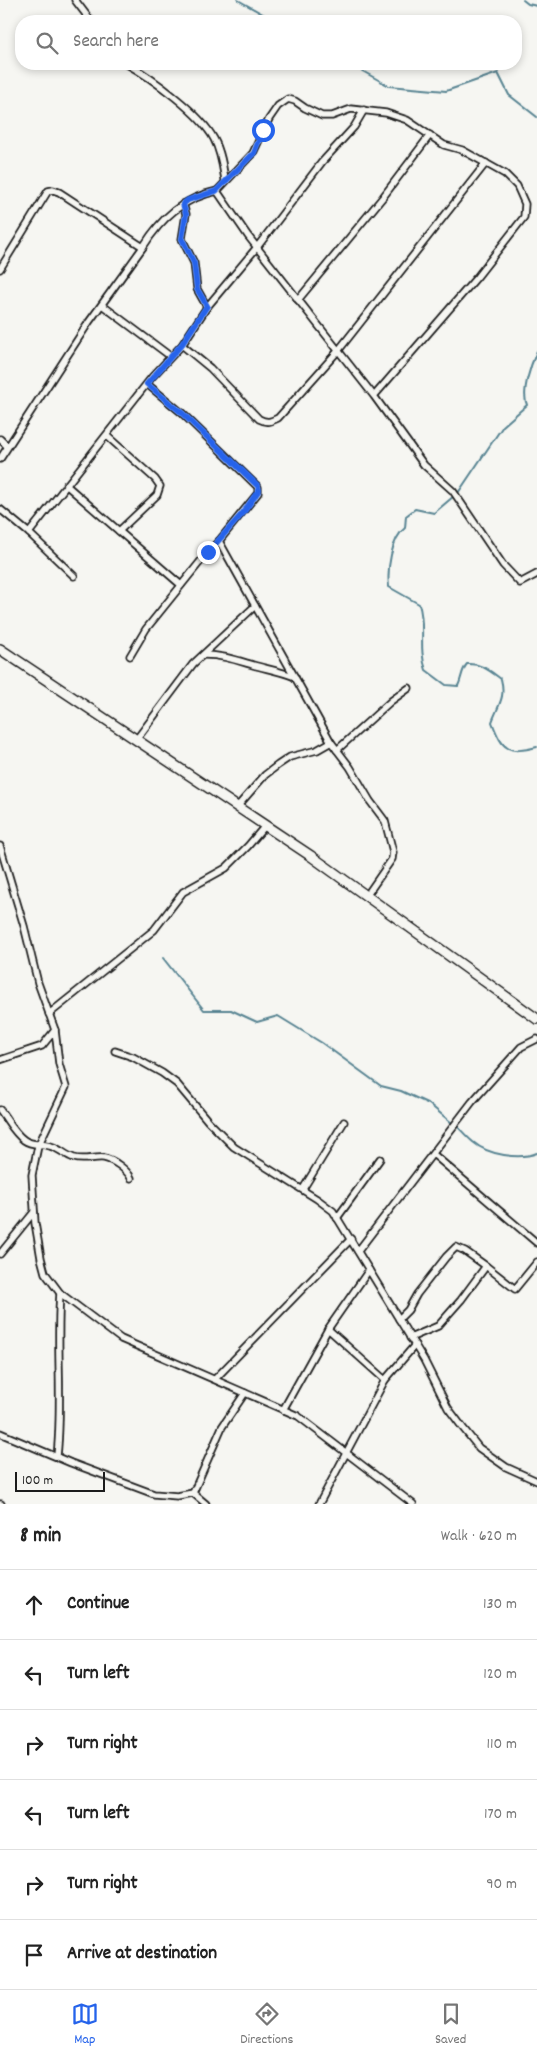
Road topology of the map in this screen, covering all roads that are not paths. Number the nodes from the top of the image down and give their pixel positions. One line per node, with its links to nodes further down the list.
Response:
1 (75, 0): 2 (street)
2 (86, 15)
3 (136, 70): 7 (street)
4 (364, 110): 5 (street); 7 (street); 10 (street)
5 (430, 135): 6 (street); 13 (street)
6 (486, 163): 17 (street); 20 (street)
7 (225, 180): 8 (street)
8 (216, 191): 9 (street); 10 (street)
9 (183, 204): 11 (street); 15 (street)
10 (258, 246): 13 (street); 15 (street)
11 (143, 247): 12 (street); 14 (street)
12 (0, 269)
13 (298, 300): 17 (street)
14 (102, 305): 18 (street); 23 (street)
15 (207, 306): 16 (street)
16 (182, 344): 17 (street); 18 (street)
17 (338, 351): 20 (street)
18 (170, 356): 19 (street)
19 (147, 384): 21 (street); 29 (street)
20 (374, 396): 30 (street)
21 (107, 436): 25 (street); 27 (street)
22 (0, 439): 23 (street)
23 (7, 446): 24 (street)
24 (0, 459)
25 (66, 485): 27 (street); 28 (street)
26 (0, 510): 28 (street)
27 (119, 531): 32 (street)
28 (29, 533): 31 (street)
29 (219, 541): 32 (street); 33 (street)
30 (537, 574)
31 (74, 576)
32 (181, 585): 36 (street)
33 (255, 606): 35 (street); 37 (street)
34 (0, 649): 39 (main road)
35 (204, 655): 37 (street); 39 (street)
36 (130, 656)
37 (295, 677): 40 (street)
38 (409, 688): 41 (street)
39 (136, 740): 42 (main road)
40 (331, 742): 41 (street); 42 (street)
41 (337, 750): 45 (street)
42 (237, 807): 43 (main road)
43 (265, 826): 45 (main road); 46 (street)
44 (0, 846): 46 (street)
45 (367, 895): 47 (main road)
46 (49, 1014): 48 (street)
47 (536, 1015)
48 (55, 1030): 51 (street); 54 (street)
49 (537, 1038): 55 (street)
50 (115, 1051): 58 (street)
51 (0, 1060)
52 (0, 1110): 54 (street)
53 (344, 1122): 58 (street)
54 (38, 1146): 57 (street); 59 (street)
55 (433, 1154): 62 (street); 63 (street)
56 (380, 1159): 60 (street)
57 (132, 1178)
58 (303, 1190): 60 (street)
59 (34, 1212): 64 (street); 68 (street)
60 (337, 1218): 61 (street)
61 (351, 1239): 63 (street); 73 (street)
62 (537, 1243)
63 (358, 1251): 67 (street)
64 (0, 1254)
65 (537, 1262): 66 (street)
66 (486, 1266): 69 (street); 71 (street)
67 (369, 1270): 69 (street); 70 (street)
68 (60, 1293): 73 (street); 79 (street)
69 (399, 1319): 71 (street)
70 (328, 1329): 74 (street); 76 (street)
71 (410, 1338): 72 (street)
72 (415, 1345): 74 (street); 80 (street)
73 (215, 1379): 75 (street)
74 (385, 1380): 78 (street)
75 (245, 1393): 76 (street); 81 (street)
76 (283, 1410): 78 (street)
77 (0, 1433): 79 (street)
78 (347, 1454): 83 (street); 84 (street)
79 (57, 1456): 81 (street)
80 (537, 1481)
81 (193, 1493): 82 (street)
82 (206, 1504)
83 (319, 1504)
84 (413, 1504)

